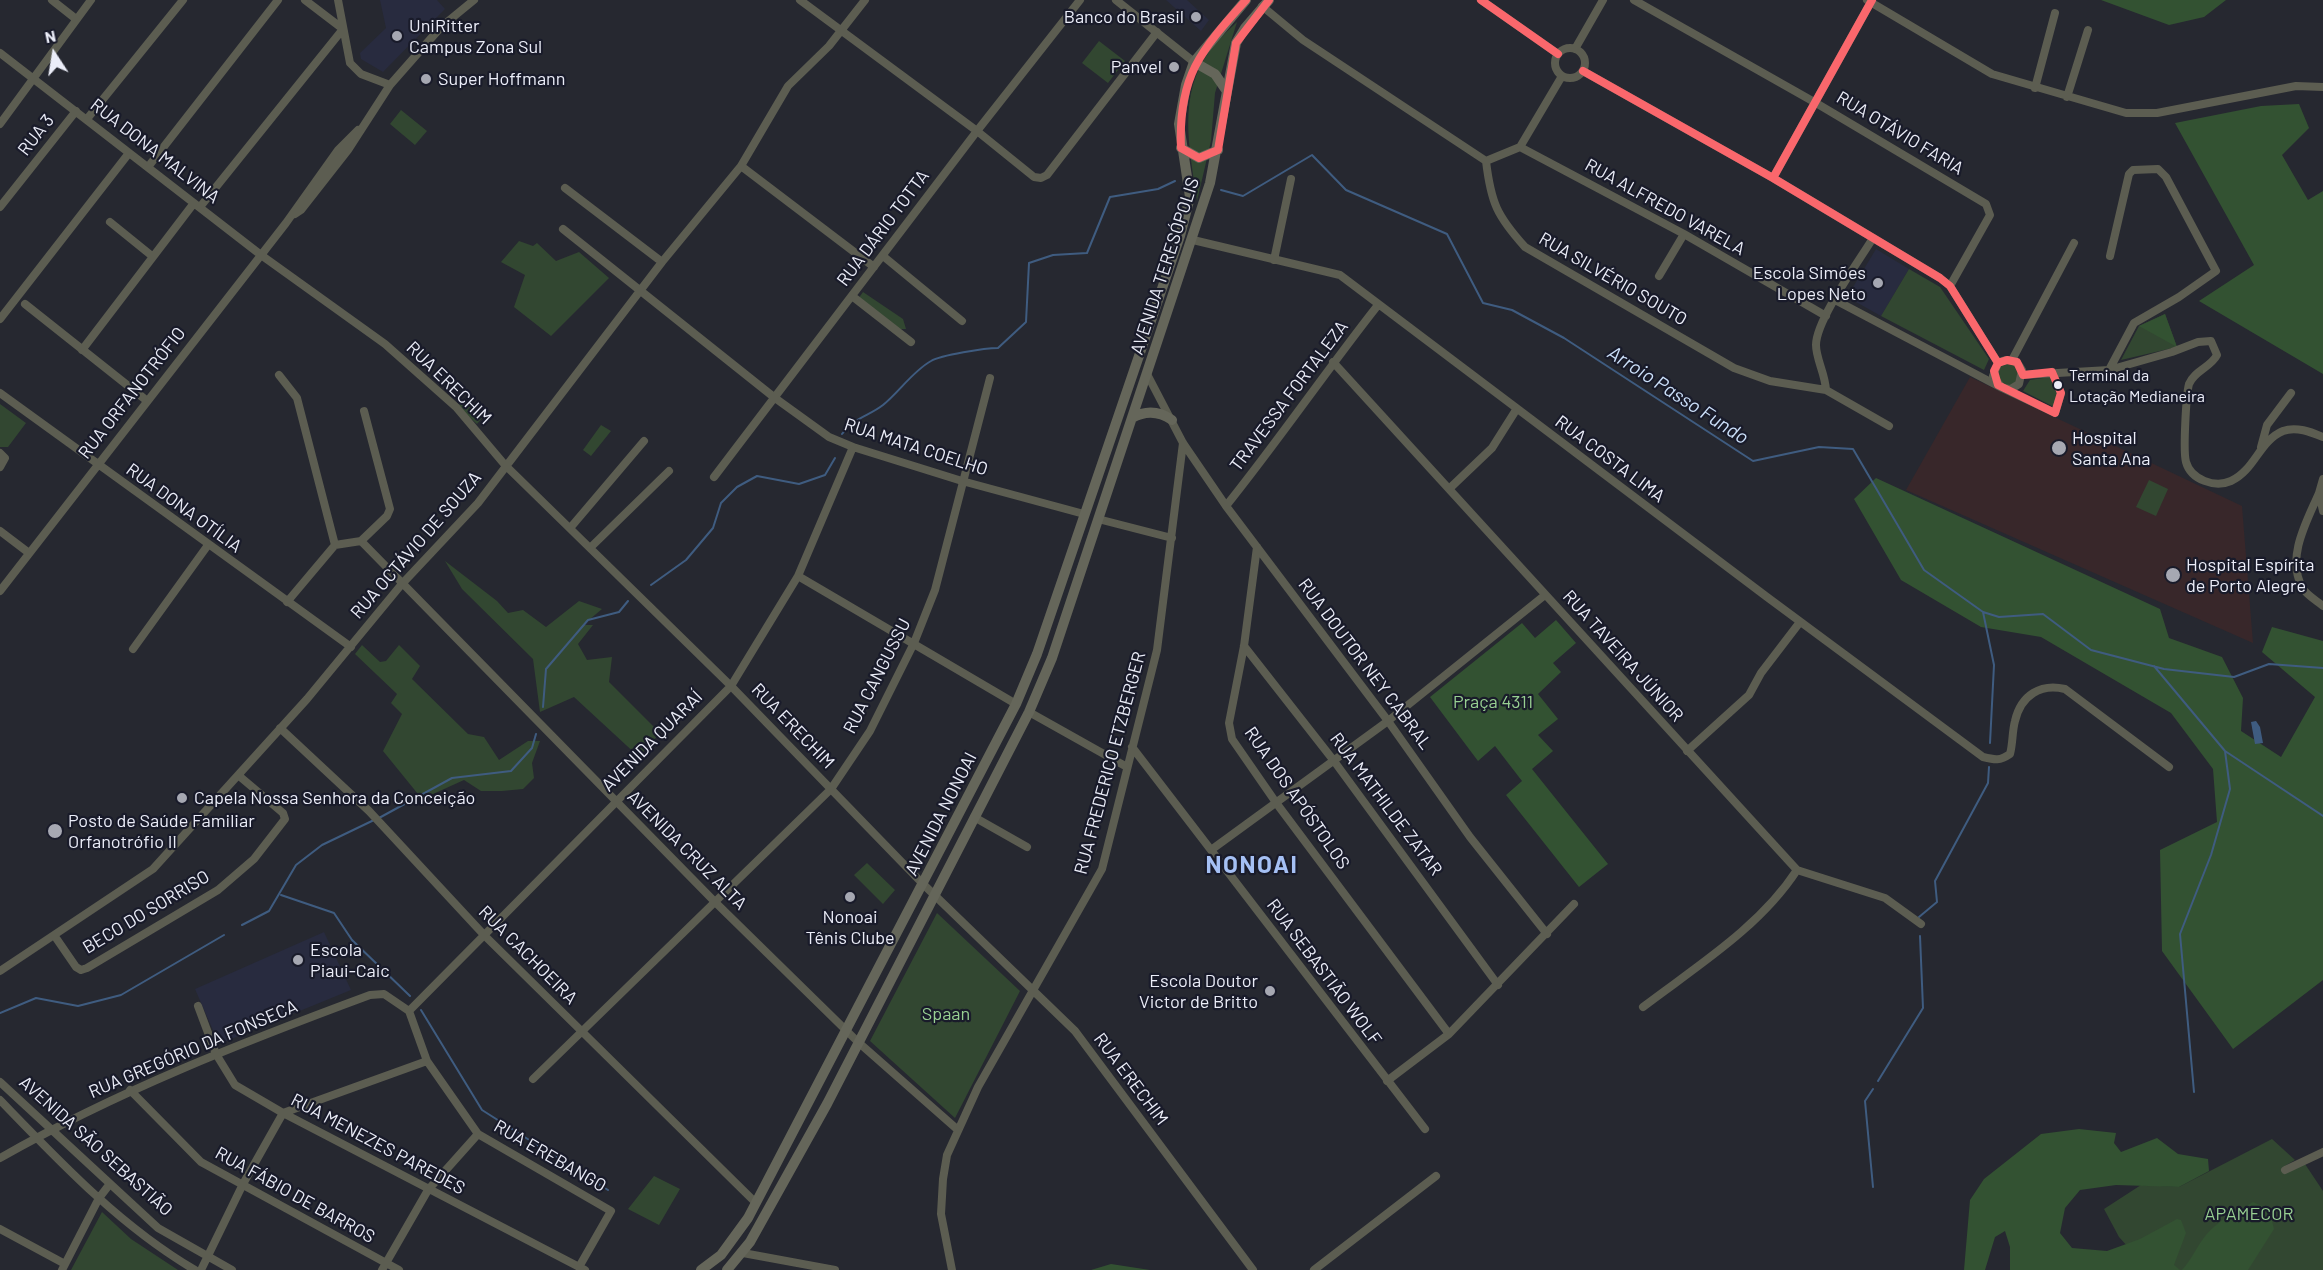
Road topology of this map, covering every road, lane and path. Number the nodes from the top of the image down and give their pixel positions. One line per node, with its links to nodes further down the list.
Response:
1 (51, 0): 19 (street)
2 (91, 0): 19 (street)
3 (183, 0): 38 (street)
4 (278, 0): 47 (street)
5 (304, 0): 20 (street)
6 (338, 0): 20 (street)
7 (474, 0): 31 (street, RUA ORFANOTRÓFIO)
8 (800, 0): 21 (street)
9 (865, 0): 21 (street, RUA OCTÁVIO DE SOUZA)
10 (1080, 0): 40 (street, RUA DÁRIO TOTTA)
11 (1116, 0): 23 (street)
12 (1246, 0): 27 (main road, AVENIDA TERESÓPOLIS)
13 (1481, 0): 26 (street)
14 (1603, 0): 24 (street)
15 (1634, 0): 36 (street, RUA OTÁVIO FARIA)
16 (1870, 1): 33 (street); 36 (street)
17 (1265, 3): 34 (main road, AVENIDA TERESÓPOLIS); 45 (street)
18 (2055, 12): 33 (street)
19 (76, 20): 30 (street)
20 (343, 29): 31 (street); 51 (street)
21 (843, 29): 40 (street); 46 (street, RUA OCTÁVIO DE SOUZA)
22 (2088, 30): 35 (street)
23 (1157, 32): 27 (street); 40 (street)
24 (1575, 50): 26 (street); 28 (street)
25 (0, 53): 30 (street, RUA DONA MALVINA)
26 (1558, 54): 29 (street)
27 (1194, 62): 34 (main road); 42 (main road, AVENIDA TERESÓPOLIS)
28 (1583, 71): 29 (street); 49 (street)
29 (1562, 76): 41 (street)
30 (35, 79): 37 (street, RUA DONA MALVINA); 39 (street)
31 (390, 85): 59 (street, RUA ORFANOTRÓFIO)
32 (2323, 87): 35 (street)
33 (2035, 88): 35 (street)
34 (1226, 90): 43 (main road, AVENIDA TERESÓPOLIS)
35 (2067, 97)
36 (1816, 103): 49 (street); 67 (street, RUA OTÁVIO FARIA)
37 (76, 111): 38 (street, RUA DONA MALVINA); 52 (street, RUA 3)
38 (87, 119): 44 (street, RUA DONA MALVINA)
39 (0, 124)
40 (977, 131): 61 (street, RUA DÁRIO TOTTA)
41 (1520, 147): 45 (street); 55 (street, RUA ALFREDO VARELA)
42 (1181, 148): 43 (main road); 76 (main road, AVENIDA TERESÓPOLIS)
43 (1218, 150): 57 (main road, AVENIDA TERESÓPOLIS)
44 (129, 153): 47 (street, RUA DONA MALVINA); 74 (street)
45 (1486, 161): 90 (street, RUA SILVÉRIO SOUTO)
46 (741, 166): 64 (street, RUA OCTÁVIO DE SOUZA); 65 (street)
47 (148, 167): 51 (street, RUA DONA MALVINA)
48 (1291, 178): 63 (street)
49 (1773, 178): 56 (street)
50 (565, 188): 64 (street)
51 (197, 205): 59 (street, RUA DONA MALVINA); 60 (street)
52 (0, 207)
53 (110, 222): 60 (street)
54 (563, 229): 68 (street, RUA MATA COELHO)
55 (1684, 234): 66 (street); 73 (street, RUA ALFREDO VARELA)
56 (1873, 238): 67 (street); 70 (street)
57 (1193, 240): 63 (street, RUA COSTA LIMA); 81 (main road, AVENIDA TERESÓPOLIS)
58 (2073, 243): 79 (street)
59 (261, 255): 94 (street, RUA ORFANOTRÓFIO); 108 (street, RUA ERECHIM)
60 (152, 256): 78 (street)
61 (883, 256): 65 (street, RUA DÁRIO TOTTA); 75 (street)
62 (2110, 256): 83 (street)
63 (1274, 260): 72 (street, RUA COSTA LIMA)
64 (662, 262): 68 (street, RUA OCTÁVIO DE SOUZA)
65 (874, 267): 69 (street, RUA DÁRIO TOTTA)
66 (1659, 276)
67 (1950, 286): 82 (street)
68 (640, 290): 93 (street, RUA MATA COELHO); 108 (street, RUA OCTÁVIO DE SOUZA)
69 (852, 296): 77 (street); 93 (street, RUA DÁRIO TOTTA)
70 (1835, 300): 73 (street); 89 (street)
71 (25, 303): 78 (street)
72 (1378, 306): 80 (street, TRAVESSA FORTALEZA); 96 (street, RUA COSTA LIMA)
73 (1826, 316): 90 (street)
74 (0, 318)
75 (962, 321)
76 (1144, 341): 85 (main road); 118 (main road, AVENIDA NONOAI)
77 (911, 342)
78 (82, 350): 94 (street)
79 (2012, 360): 82 (street); 87 (street)
80 (1333, 362): 114 (street, RUA TAVEIRA JÚNIOR); 116 (street, TRAVESSA FORTALEZA)
81 (1151, 363): 85 (main road, AVENIDA TERESÓPOLIS); 95 (street, RUA DOUTOR NEY CABRAL)
82 (1998, 363): 89 (street)
83 (2109, 370): 84 (street); 105 (street)
84 (2052, 372): 87 (street); 89 (street)
85 (1147, 374): 95 (street, RUA DOUTOR NEY CABRAL); 98 (main road, AVENIDA NONOAI)
86 (279, 375): 125 (street)
87 (2023, 375): 89 (street)
88 (990, 378): 113 (street, RUA CANGUSSU)
89 (2002, 388)
90 (1826, 390): 100 (street, RUA SILVÉRIO SOUTO)
91 (0, 393): 107 (street, RUA DONA OTÍLIA)
92 (2290, 393): 105 (street)
93 (775, 398): 104 (street, RUA MATA COELHO); 111 (street, RUA DÁRIO TOTTA)
94 (146, 400): 107 (street, RUA ORFANOTRÓFIO)
95 (1166, 407): 99 (street, RUA DOUTOR NEY CABRAL)
96 (1516, 410): 114 (street); 135 (street, RUA COSTA LIMA)
97 (364, 411): 123 (street)
98 (1132, 418): 99 (main road); 119 (main road, AVENIDA NONOAI)
99 (1172, 420): 103 (street, RUA DOUTOR NEY CABRAL)
100 (1889, 426)
101 (2323, 437): 105 (street)
102 (644, 441): 120 (street)
103 (1183, 443): 116 (street, RUA DOUTOR NEY CABRAL); 122 (street, RUA FREDERICO ETZBERGER)
104 (853, 447): 113 (street, RUA MATA COELHO); 129 (street, AVENIDA QUARAÍ)
105 (2260, 448)
106 (0, 453): 109 (street)
107 (97, 465): 124 (street, RUA DONA OTÍLIA); 128 (street, RUA ORFANOTRÓFIO)
108 (505, 465): 120 (street, RUA ERECHIM); 130 (street, RUA OCTÁVIO DE SOUZA)
109 (0, 467)
110 (669, 471): 126 (street)
111 (714, 477)
112 (2323, 479): 115 (street)
113 (962, 481): 118 (street, RUA MATA COELHO); 136 (street, RUA CANGUSSU)
114 (1449, 489): 132 (street, RUA TAVEIRA JÚNIOR)
115 (2319, 493): 117 (street); 134 (street)
116 (1226, 506): 127 (street, RUA DOUTOR NEY CABRAL)
117 (2323, 511)
118 (1084, 514): 141 (main road, AVENIDA NONOAI)
119 (1098, 519): 122 (street); 142 (main road, AVENIDA NONOAI)
120 (571, 527): 126 (street, RUA ERECHIM)
121 (0, 531): 128 (street)
122 (1172, 538): 145 (street, RUA FREDERICO ETZBERGER)
123 (361, 541): 125 (street); 130 (street, AVENIDA CRUZ ALTA)
124 (208, 545): 133 (street, RUA DONA OTÍLIA); 139 (street)
125 (335, 545): 133 (street)
126 (591, 547): 140 (street, RUA ERECHIM)
127 (1257, 547): 137 (street, RUA DOS APÓSTOLOS); 143 (street, RUA DOUTOR NEY CABRAL)
128 (29, 553): 131 (street, RUA ORFANOTRÓFIO)
129 (798, 576): 136 (street); 140 (street, AVENIDA QUARAÍ)
130 (401, 585): 138 (street, RUA OCTÁVIO DE SOUZA); 152 (street, AVENIDA CRUZ ALTA)
131 (0, 591)
132 (1545, 596): 143 (street); 146 (street, RUA TAVEIRA JÚNIOR)
133 (287, 602): 138 (street, RUA DONA OTÍLIA)
134 (2323, 606)
135 (1800, 622): 146 (street); 149 (street, RUA COSTA LIMA)
136 (914, 643): 141 (street); 151 (street, RUA CANGUSSU)
137 (1244, 646): 147 (street, RUA MATHILDE ZATAR); 153 (street, RUA DOS APÓSTOLOS)
138 (351, 647): 144 (street, RUA OCTÁVIO DE SOUZA)
139 (134, 649)
140 (731, 686): 151 (street, RUA ERECHIM); 152 (street, AVENIDA QUARAÍ)
141 (1017, 704): 158 (main road, AVENIDA NONOAI)
142 (1029, 712): 148 (street); 154 (main road, AVENIDA NONOAI)
143 (1388, 721): 147 (street); 163 (street, RUA DOUTOR NEY CABRAL)
144 (280, 728): 150 (street, RUA OCTÁVIO DE SOUZA); 165 (street, RUA CACHOEIRA)
145 (1132, 747): 148 (street, RUA FREDERICO ETZBERGER); 156 (street, RUA SEBASTIÃO WOLF)
146 (1687, 751): 157 (street, RUA TAVEIRA JÚNIOR)
147 (1334, 761): 153 (street); 167 (street, RUA MATHILDE ZATAR)
148 (1127, 767): 168 (street, RUA FREDERICO ETZBERGER)
149 (2169, 767)
150 (238, 776): 164 (street, RUA OCTÁVIO DE SOUZA); 164 (street, BECO DO SORRISO)
151 (831, 789): 158 (street, RUA ERECHIM); 160 (street, RUA CANGUSSU)
152 (615, 800): 160 (street, AVENIDA CRUZ ALTA); 165 (street, AVENIDA QUARAÍ)
153 (1277, 804): 156 (street); 174 (street, RUA DOS APÓSTOLOS)
154 (974, 817): 155 (street); 159 (main road, AVENIDA NONOAI)
155 (1027, 847)
156 (1211, 850): 179 (street, RUA SEBASTIÃO WOLF)
157 (1797, 870): 162 (street, RUA TAVEIRA JÚNIOR); 170 (street)
158 (923, 884): 159 (street, RUA ERECHIM); 172 (main road, AVENIDA NONOAI)
159 (933, 895): 168 (street, RUA ERECHIM); 175 (main road, AVENIDA NONOAI)
160 (714, 901): 172 (street, AVENIDA CRUZ ALTA); 173 (street, RUA CANGUSSU)
161 (1574, 904): 163 (street)
162 (1921, 924)
163 (1547, 934): 167 (street)
164 (54, 935): 166 (street, RUA OCTÁVIO DE SOUZA)
165 (484, 936): 171 (street, AVENIDA QUARAÍ); 173 (street, RUA CACHOEIRA)
166 (0, 971)
167 (1498, 985): 174 (street)
168 (1032, 989): 186 (street, RUA FREDERICO ETZBERGER); 213 (street, RUA ERECHIM)
169 (198, 1005): 176 (street, RUA MENEZES PAREDES)
170 (1643, 1007)
171 (409, 1011): 176 (street, RUA GREGÓRIO DA FONSECA); 177 (street, RUA EREBANGO)
172 (848, 1030): 175 (street, AVENIDA CRUZ ALTA); 197 (main road, AVENIDA NONOAI)
173 (582, 1033): 178 (street, RUA CANGUSSU); 197 (street, RUA CACHOEIRA)
174 (1449, 1034): 179 (street)
175 (858, 1042): 186 (street, AVENIDA CRUZ ALTA); 199 (main road, AVENIDA NONOAI)
176 (216, 1054): 181 (street, RUA GREGÓRIO DA FONSECA); 183 (street, RUA MENEZES PAREDES)
177 (427, 1061): 183 (street); 187 (street, RUA EREBANGO)
178 (533, 1079)
179 (1387, 1081): 185 (street, RUA SEBASTIÃO WOLF)
180 (0, 1082): 184 (street, AVENIDA SÃO SEBASTIÃO)
181 (130, 1090): 184 (street, RUA GREGÓRIO DA FONSECA); 193 (street, RUA FÁBIO DE BARROS)
182 (0, 1100): 188 (street, AVENIDA SÃO SEBASTIÃO)
183 (283, 1113): 193 (street); 195 (street, RUA MENEZES PAREDES)
184 (50, 1128): 188 (street, RUA GREGÓRIO DA FONSECA); 194 (street, AVENIDA SÃO SEBASTIÃO)
185 (1425, 1129)
186 (958, 1130): 212 (street, RUA FREDERICO ETZBERGER)
187 (478, 1134): 195 (street); 204 (street, RUA EREBANGO)
188 (36, 1137): 190 (street, RUA GREGÓRIO DA FONSECA); 196 (street, AVENIDA SÃO SEBASTIÃO)
189 (2323, 1152): 191 (street)
190 (0, 1158)
191 (2285, 1170)
192 (1436, 1176): 214 (street)
193 (243, 1184): 200 (street); 202 (street, RUA FÁBIO DE BARROS)
194 (109, 1185): 196 (street); 200 (street, AVENIDA SÃO SEBASTIÃO)
195 (428, 1190): 202 (street); 204 (street, RUA MENEZES PAREDES)
196 (99, 1198): 201 (street); 205 (street, AVENIDA SÃO SEBASTIÃO)
197 (756, 1203): 209 (main road, AVENIDA NONOAI)
198 (0, 1229): 201 (street)
199 (743, 1253): 203 (street); 210 (main road, AVENIDA NONOAI)
200 (207, 1257): 206 (street); 207 (street, AVENIDA SÃO SEBASTIÃO)
201 (63, 1267)
202 (384, 1267): 208 (street, RUA FÁBIO DE BARROS)
203 (796, 1267): 211 (street)
204 (582, 1268)
205 (195, 1270)
206 (201, 1270)
207 (232, 1270)
208 (399, 1270)
209 (701, 1270)
210 (727, 1270)
211 (834, 1270)
212 (952, 1270)
213 (1253, 1270)
214 (1314, 1270)

